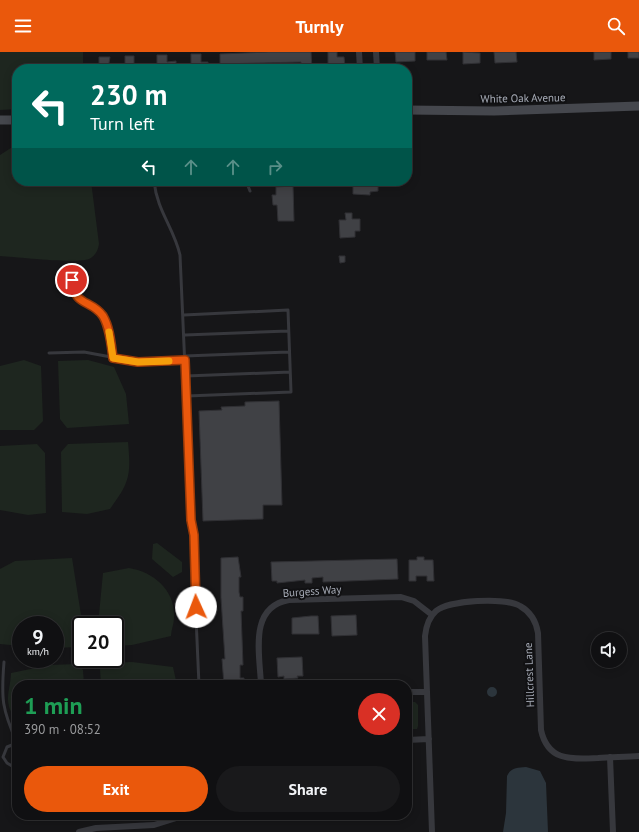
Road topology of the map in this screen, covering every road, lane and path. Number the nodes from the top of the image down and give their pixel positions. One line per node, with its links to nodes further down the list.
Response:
1 (359, 52): 3 (street)
2 (376, 52): 4 (street)
3 (360, 64)
4 (377, 64)
5 (639, 106): 6 (street, White Oak Avenue)
6 (412, 110)
7 (0, 120): 8 (street)
8 (12, 120)
9 (155, 186): 13 (lane)
10 (248, 186): 11 (lane)
11 (250, 191)
12 (72, 280): 19 (lane)
13 (184, 314): 14 (lane); 15 (lane)
14 (288, 331): 15 (lane); 16 (lane)
15 (184, 335): 18 (lane)
16 (289, 352): 18 (lane); 21 (lane)
17 (49, 353): 19 (lane)
18 (185, 356): 20 (lane)
19 (113, 358): 20 (lane)
20 (185, 360): 22 (lane)
21 (290, 372): 22 (lane); 23 (lane)
22 (186, 376): 23 (lane)
23 (187, 396): 26 (lane)
24 (432, 615): 27 (street, Burgess Way); 29 (street); 35 (street, Hillcrest Lane)
25 (4, 662): 30 (lane)
26 (199, 680)
27 (261, 680)
28 (412, 692): 29 (street)
29 (427, 692): 31 (street)
30 (12, 731)
31 (429, 739): 32 (street); 39 (street)
32 (412, 740)
33 (12, 745): 36 (lane)
34 (639, 756): 35 (street, Hillcrest Lane)
35 (610, 757): 40 (street)
36 (12, 766)
37 (170, 820): 38 (street)
38 (79, 832)
39 (432, 832)
40 (613, 832)

